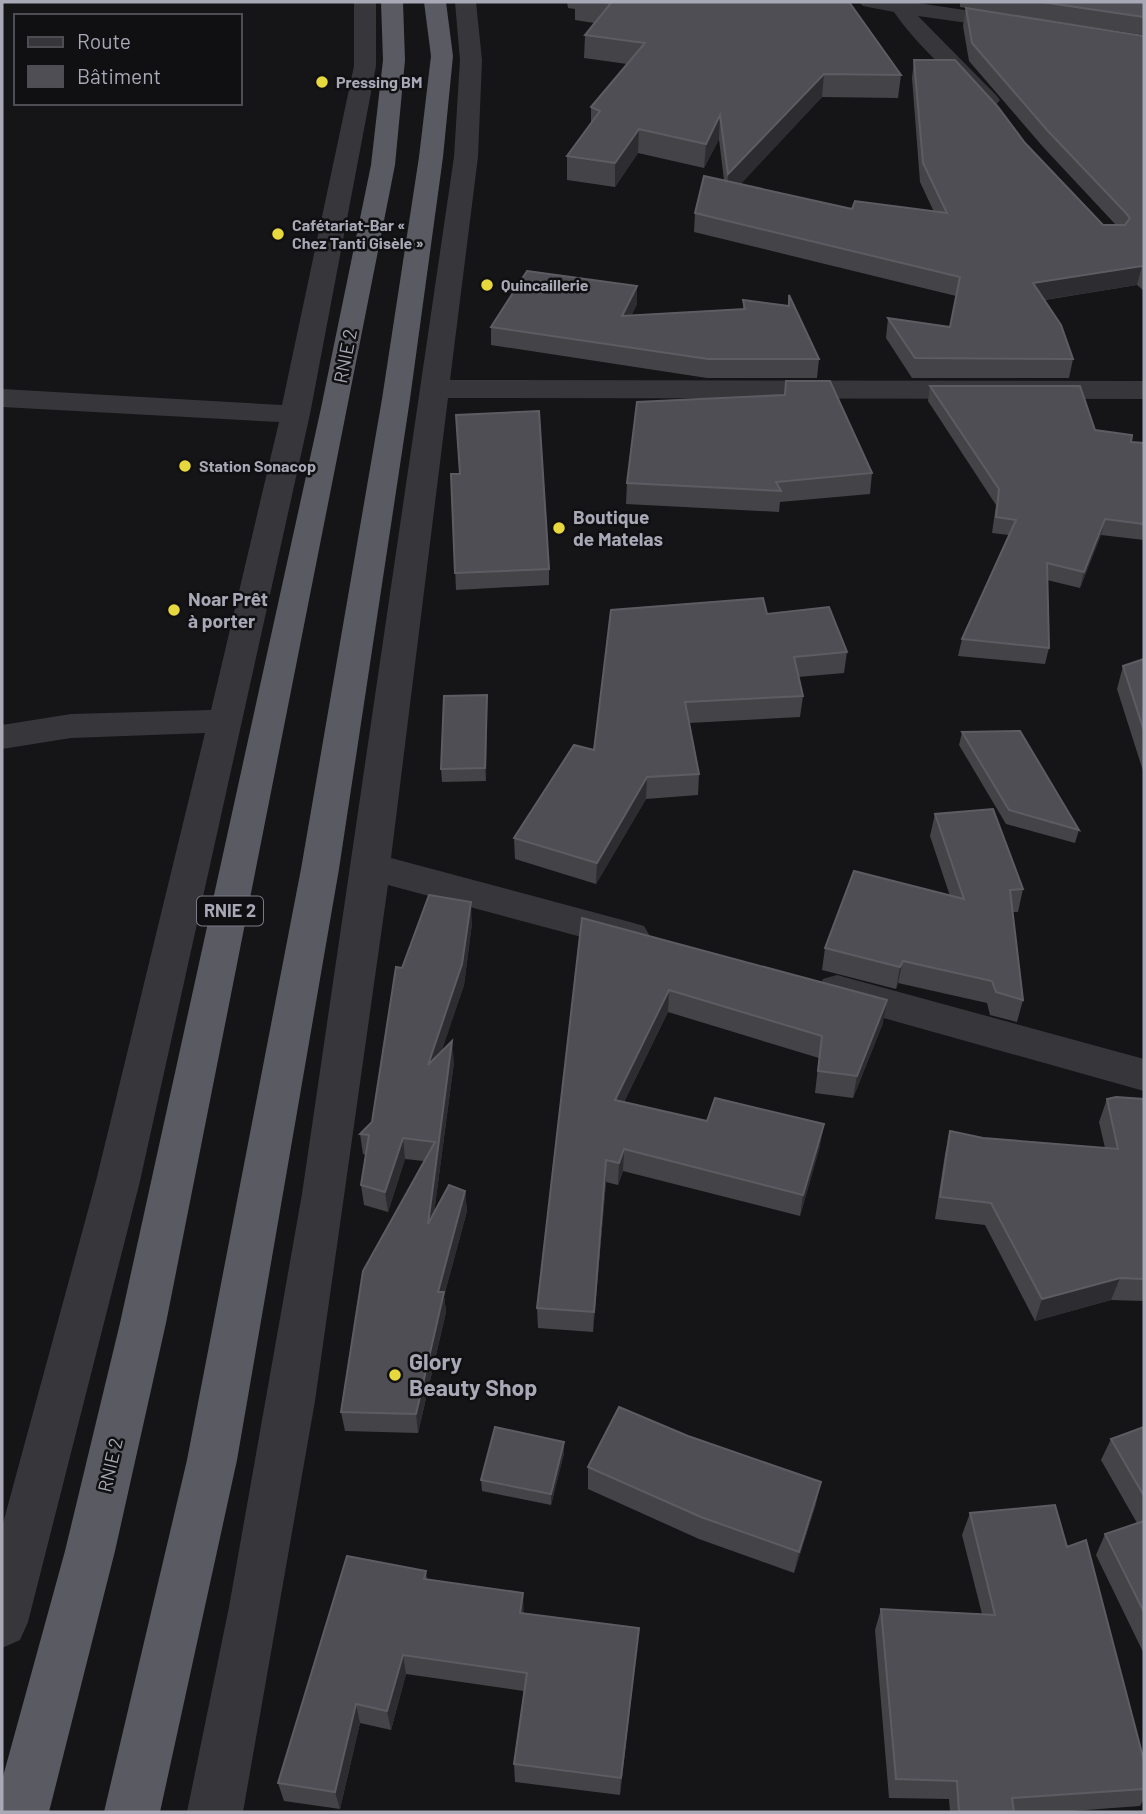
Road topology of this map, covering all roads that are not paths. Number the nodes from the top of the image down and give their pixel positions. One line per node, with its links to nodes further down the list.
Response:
1 (365, 2): 14 (street)
2 (392, 2): 22 (highway, RNIE 2 / RNIE 2)
3 (435, 2): 23 (highway)
4 (465, 2): 11 (street)
5 (870, 2): 7 (street)
6 (1017, 2): 8 (street)
7 (898, 4): 8 (street); 10 (street)
8 (970, 17): 9 (street)
9 (1037, 28)
10 (1005, 118)
11 (434, 389): 12 (street); 17 (street)
12 (1144, 390)
13 (2, 398): 14 (street)
14 (295, 414): 15 (street)
15 (224, 721): 16 (street); 21 (street)
16 (2, 737)
17 (369, 866): 18 (street); 24 (street)
18 (665, 945)
19 (800, 981): 20 (street)
20 (1144, 1075)
21 (2, 1622)
22 (21, 1812)
23 (132, 1812)
24 (215, 1812)

